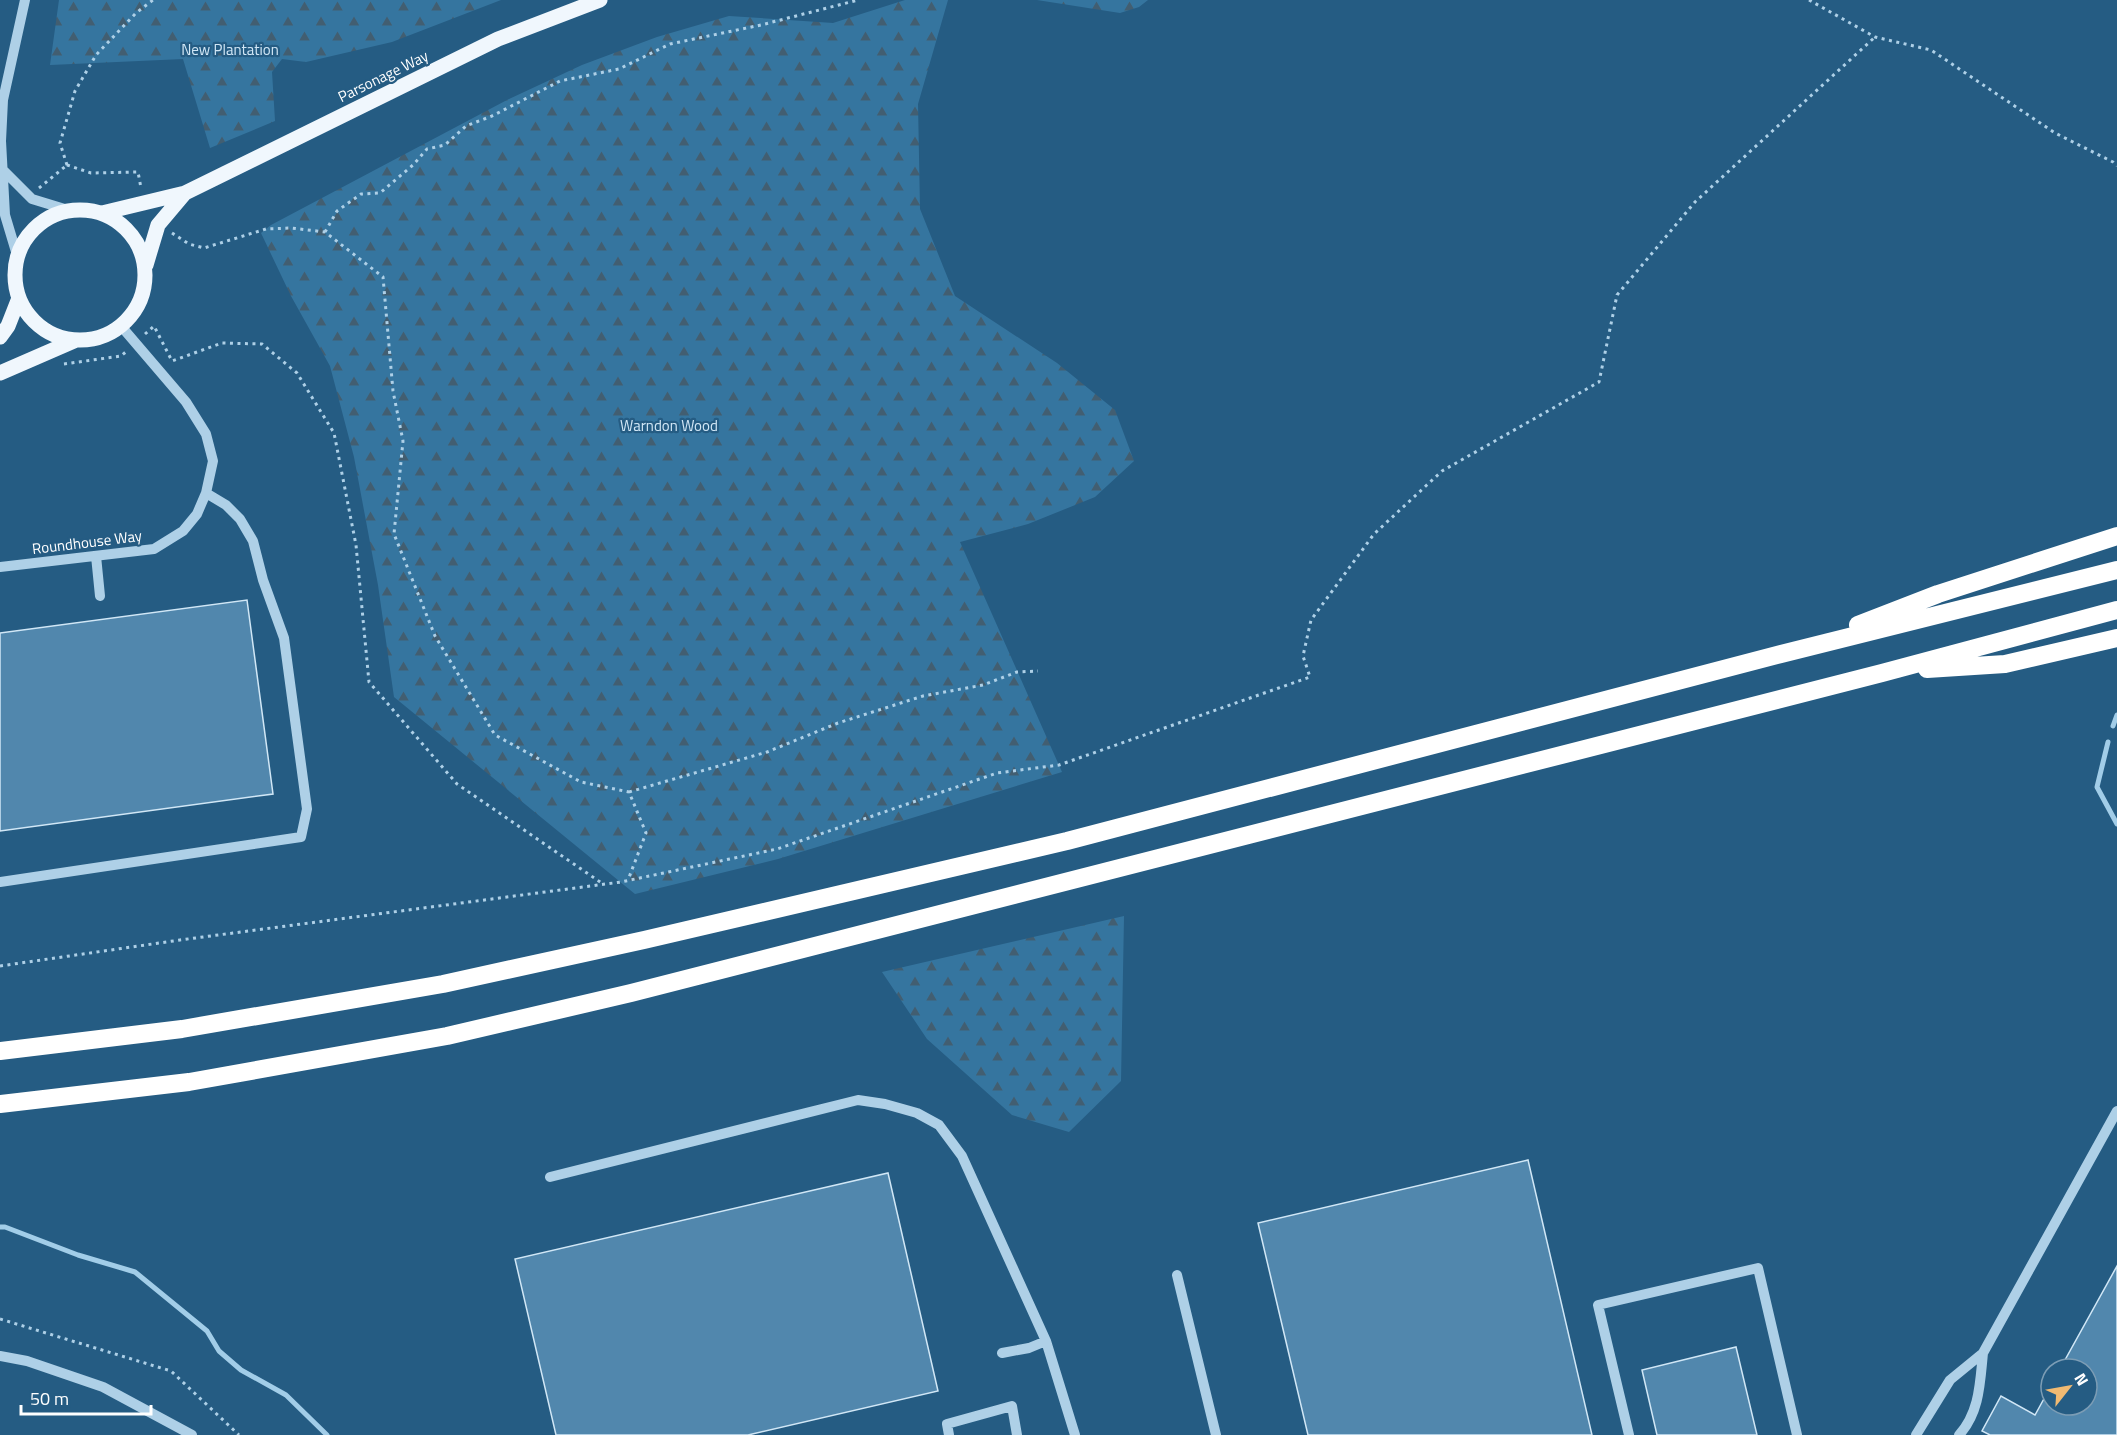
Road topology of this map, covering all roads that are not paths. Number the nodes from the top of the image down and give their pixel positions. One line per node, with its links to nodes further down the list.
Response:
1 (25, 0): 3 (street)
2 (600, 0): 4 (main road, Parsonage Way)
3 (2, 169): 5 (street); 7 (street)
4 (185, 193): 6 (main road, Parsonage Way); 8 (main road, Parsonage Way)
5 (68, 210): 6 (main road); 7 (main road)
6 (102, 213): 8 (main road)
7 (17, 255): 9 (main road)
8 (146, 268): 10 (main road)
9 (19, 298): 11 (main road); 12 (main road)
10 (121, 326): 12 (main road); 14 (street, Roundhouse Way)
11 (0, 337)
12 (76, 340): 13 (main road)
13 (0, 373)
14 (206, 493): 16 (street, Roundhouse Way); 24 (street)
15 (2117, 536): 22 (highway)
16 (96, 556): 17 (street, Roundhouse Way); 19 (street)
17 (0, 567)
18 (2117, 570): 22 (highway)
19 (100, 597)
20 (2117, 610): 23 (highway)
21 (2117, 638): 23 (highway)
22 (1781, 654): 25 (highway)
23 (1882, 673): 26 (highway)
24 (0, 882)
25 (0, 1051)
26 (0, 1104)
27 (2117, 1111): 32 (street)
28 (550, 1177): 30 (street)
29 (1177, 1275): 38 (street)
30 (1046, 1341): 31 (street); 37 (street)
31 (1002, 1353)
32 (1983, 1353): 41 (street); 42 (street)
33 (0, 1356): 34 (street)
34 (192, 1435)
35 (949, 1435): 36 (street)
36 (1017, 1435)
37 (1075, 1435)
38 (1216, 1435)
39 (1629, 1435): 40 (street)
40 (1797, 1435)
41 (1916, 1435)
42 (1959, 1435)

